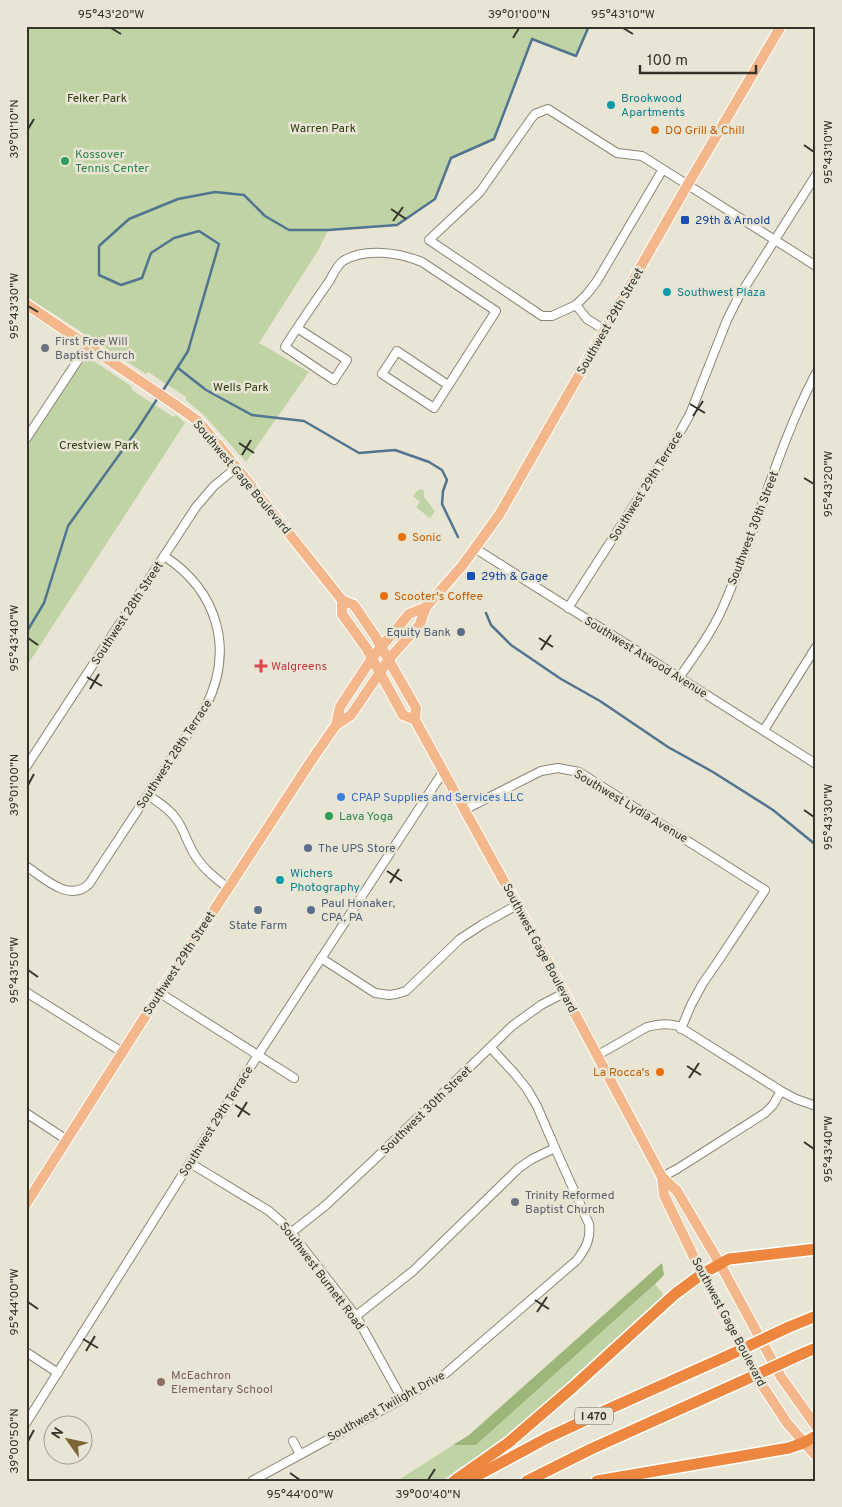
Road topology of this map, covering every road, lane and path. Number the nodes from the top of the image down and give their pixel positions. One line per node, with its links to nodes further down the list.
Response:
1 (781, 26): 4 (main road, Southwest 29th Street)
2 (663, 168): 4 (street); 8 (street); 8 (street)
3 (816, 176): 5 (street, Southwest 29th Terrace)
4 (688, 184): 5 (street); 10 (main road, Southwest 29th Street)
5 (775, 240): 6 (street); 20 (street, Southwest 29th Terrace)
6 (816, 266)
7 (26, 304): 11 (main road, Southwest Gage Boulevard)
8 (576, 306): 10 (street)
9 (297, 328): 9 (street); 13 (street)
10 (605, 330): 16 (main road, Southwest 29th Street)
11 (88, 345): 14 (street); 15 (main road, Southwest Gage Boulevard)
12 (816, 373): 26 (street, Southwest 30th Street)
13 (448, 385): 13 (street)
14 (26, 439)
15 (237, 467): 17 (street, Southwest 28th Street); 18 (main road, Southwest Gage Boulevard)
16 (476, 549): 19 (main road, Southwest 29th Street); 20 (street, Southwest Atwood Avenue)
17 (164, 556): 31 (street, Southwest 28th Street); 33 (street, Southwest 28th Terrace)
18 (342, 600): 21 (main road, Southwest Gage Boulevard); 23 (main road, Southwest Gage Boulevard)
19 (426, 608): 21 (main road, Southwest 29th Street); 24 (main road, Southwest 29th Street)
20 (568, 608): 26 (street, Southwest Atwood Avenue)
21 (381, 646): 23 (main road, Southwest 29th Street); 24 (main road, Southwest Gage Boulevard)
22 (816, 647): 29 (street)
23 (372, 658): 25 (main road, Southwest Gage Boulevard); 28 (main road, Southwest 29th Street)
24 (389, 659): 25 (main road, Southwest 29th Street); 27 (main road, Southwest Gage Boulevard)
25 (380, 672): 27 (main road, Southwest Gage Boulevard); 28 (main road, Southwest 29th Street)
26 (679, 678): 29 (street, Southwest Atwood Avenue)
27 (414, 720): 32 (main road, Southwest Gage Boulevard)
28 (336, 725): 36 (main road, Southwest 29th Street)
29 (764, 730): 30 (street, Southwest Atwood Avenue)
30 (816, 764)
31 (26, 767)
32 (443, 772): 34 (main road, Southwest Gage Boulevard); 38 (street, Southwest 29th Terrace)
33 (148, 795): 35 (street, Southwest 28th Terrace); 36 (street)
34 (464, 810): 37 (main road, Southwest Gage Boulevard); 42 (street, Southwest Lydia Avenue)
35 (26, 866)
36 (228, 888): 40 (main road, Southwest 29th Street)
37 (517, 905): 38 (street); 41 (main road, Southwest Gage Boulevard)
38 (321, 958): 45 (street, Southwest 29th Terrace)
39 (26, 992): 44 (street)
40 (160, 993): 44 (main road, Southwest 29th Street); 45 (street)
41 (564, 993): 43 (street, Southwest 30th Street); 46 (main road, Southwest Gage Boulevard)
42 (682, 1028): 46 (street); 48 (street)
43 (491, 1048): 52 (street, Southwest Twilight Drive); 56 (street, Southwest 30th Street)
44 (122, 1052): 51 (main road, Southwest 29th Street)
45 (258, 1055): 47 (street); 53 (street, Southwest 29th Terrace)
46 (598, 1055): 54 (main road, Southwest Gage Boulevard)
47 (294, 1078)
48 (781, 1091): 49 (street); 54 (street)
49 (816, 1106)
50 (26, 1113): 51 (street)
51 (67, 1140): 55 (main road, Southwest 29th Street)
52 (555, 1148): 60 (street); 65 (street, Southwest Twilight Drive)
53 (190, 1163): 56 (street, Southwest Burnett Road); 64 (street, Southwest 29th Terrace)
54 (662, 1176): 58 (main road, Southwest Gage Boulevard); 59 (main road, Southwest Gage Boulevard)
55 (26, 1204)
56 (292, 1232): 60 (street, Southwest Burnett Road)
57 (816, 1249): 58 (highway)
58 (720, 1264): 59 (highway); 67 (main road, Southwest Gage Boulevard)
59 (702, 1274): 70 (main road, Southwest Gage Boulevard); 74 (highway)
60 (356, 1316): 65 (street, Southwest Burnett Road)
61 (816, 1316): 75 (highway, I 470, bridge)
62 (816, 1348): 76 (highway, I 470, bridge)
63 (26, 1352): 64 (street)
64 (58, 1373): 66 (street, Southwest 29th Terrace)
65 (402, 1399): 71 (street, Southwest Twilight Drive)
66 (26, 1423)
67 (816, 1426)
68 (816, 1436): 70 (highway)
69 (292, 1441): 71 (street)
70 (804, 1442): 72 (main road, Southwest Gage Boulevard); 77 (highway)
71 (300, 1454): 73 (street, Southwest Twilight Drive)
72 (816, 1456)
73 (252, 1481)
74 (454, 1481)
75 (467, 1481)
76 (527, 1481)
77 (597, 1481)

